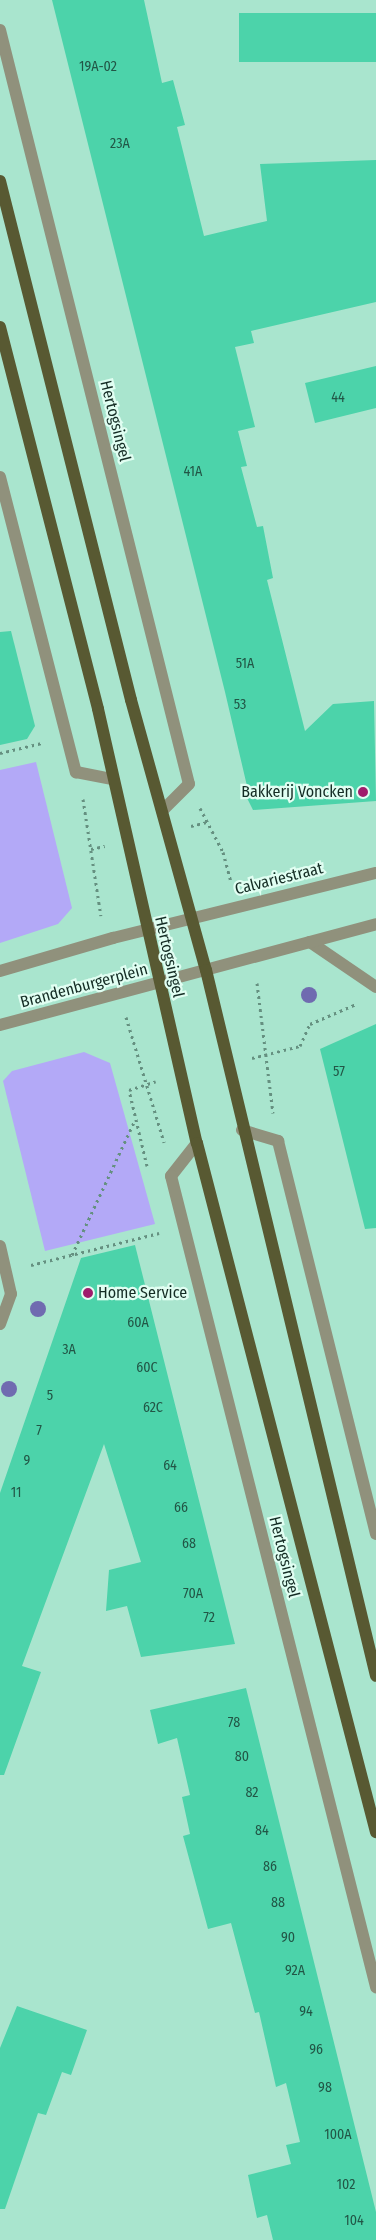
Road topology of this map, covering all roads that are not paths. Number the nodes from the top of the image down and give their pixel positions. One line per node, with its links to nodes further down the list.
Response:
1 (0, 30): 6 (street, Hertogsingel)
2 (0, 182): 6 (main road, Hertogsingel)
3 (0, 327): 5 (main road, Hertogsingel)
4 (0, 477): 5 (street)
5 (112, 779): 10 (main road, Hertogsingel)
6 (162, 811): 8 (main road, Hertogsingel)
7 (376, 873): 8 (street, Calvariestraat)
8 (191, 918): 10 (street); 12 (main road, Hertogsingel)
9 (376, 924): 11 (street)
10 (146, 930): 13 (street); 14 (main road, Hertogsingel)
11 (310, 942): 12 (street); 15 (street)
12 (206, 970): 14 (street, Brandenburgerplein); 17 (main road, Hertogsingel)
13 (0, 971)
14 (159, 983): 16 (street, Brandenburgerplein); 18 (main road, Hertogsingel)
15 (376, 987)
16 (0, 1025)
17 (242, 1130): 21 (street); 22 (main road, Hertogsingel)
18 (197, 1143): 23 (main road, Hertogsingel); 24 (street, Hertogsingel)
19 (0, 1246): 20 (street)
20 (0, 1324)
21 (376, 1534)
22 (376, 1676)
23 (376, 1832)
24 (376, 1987)

